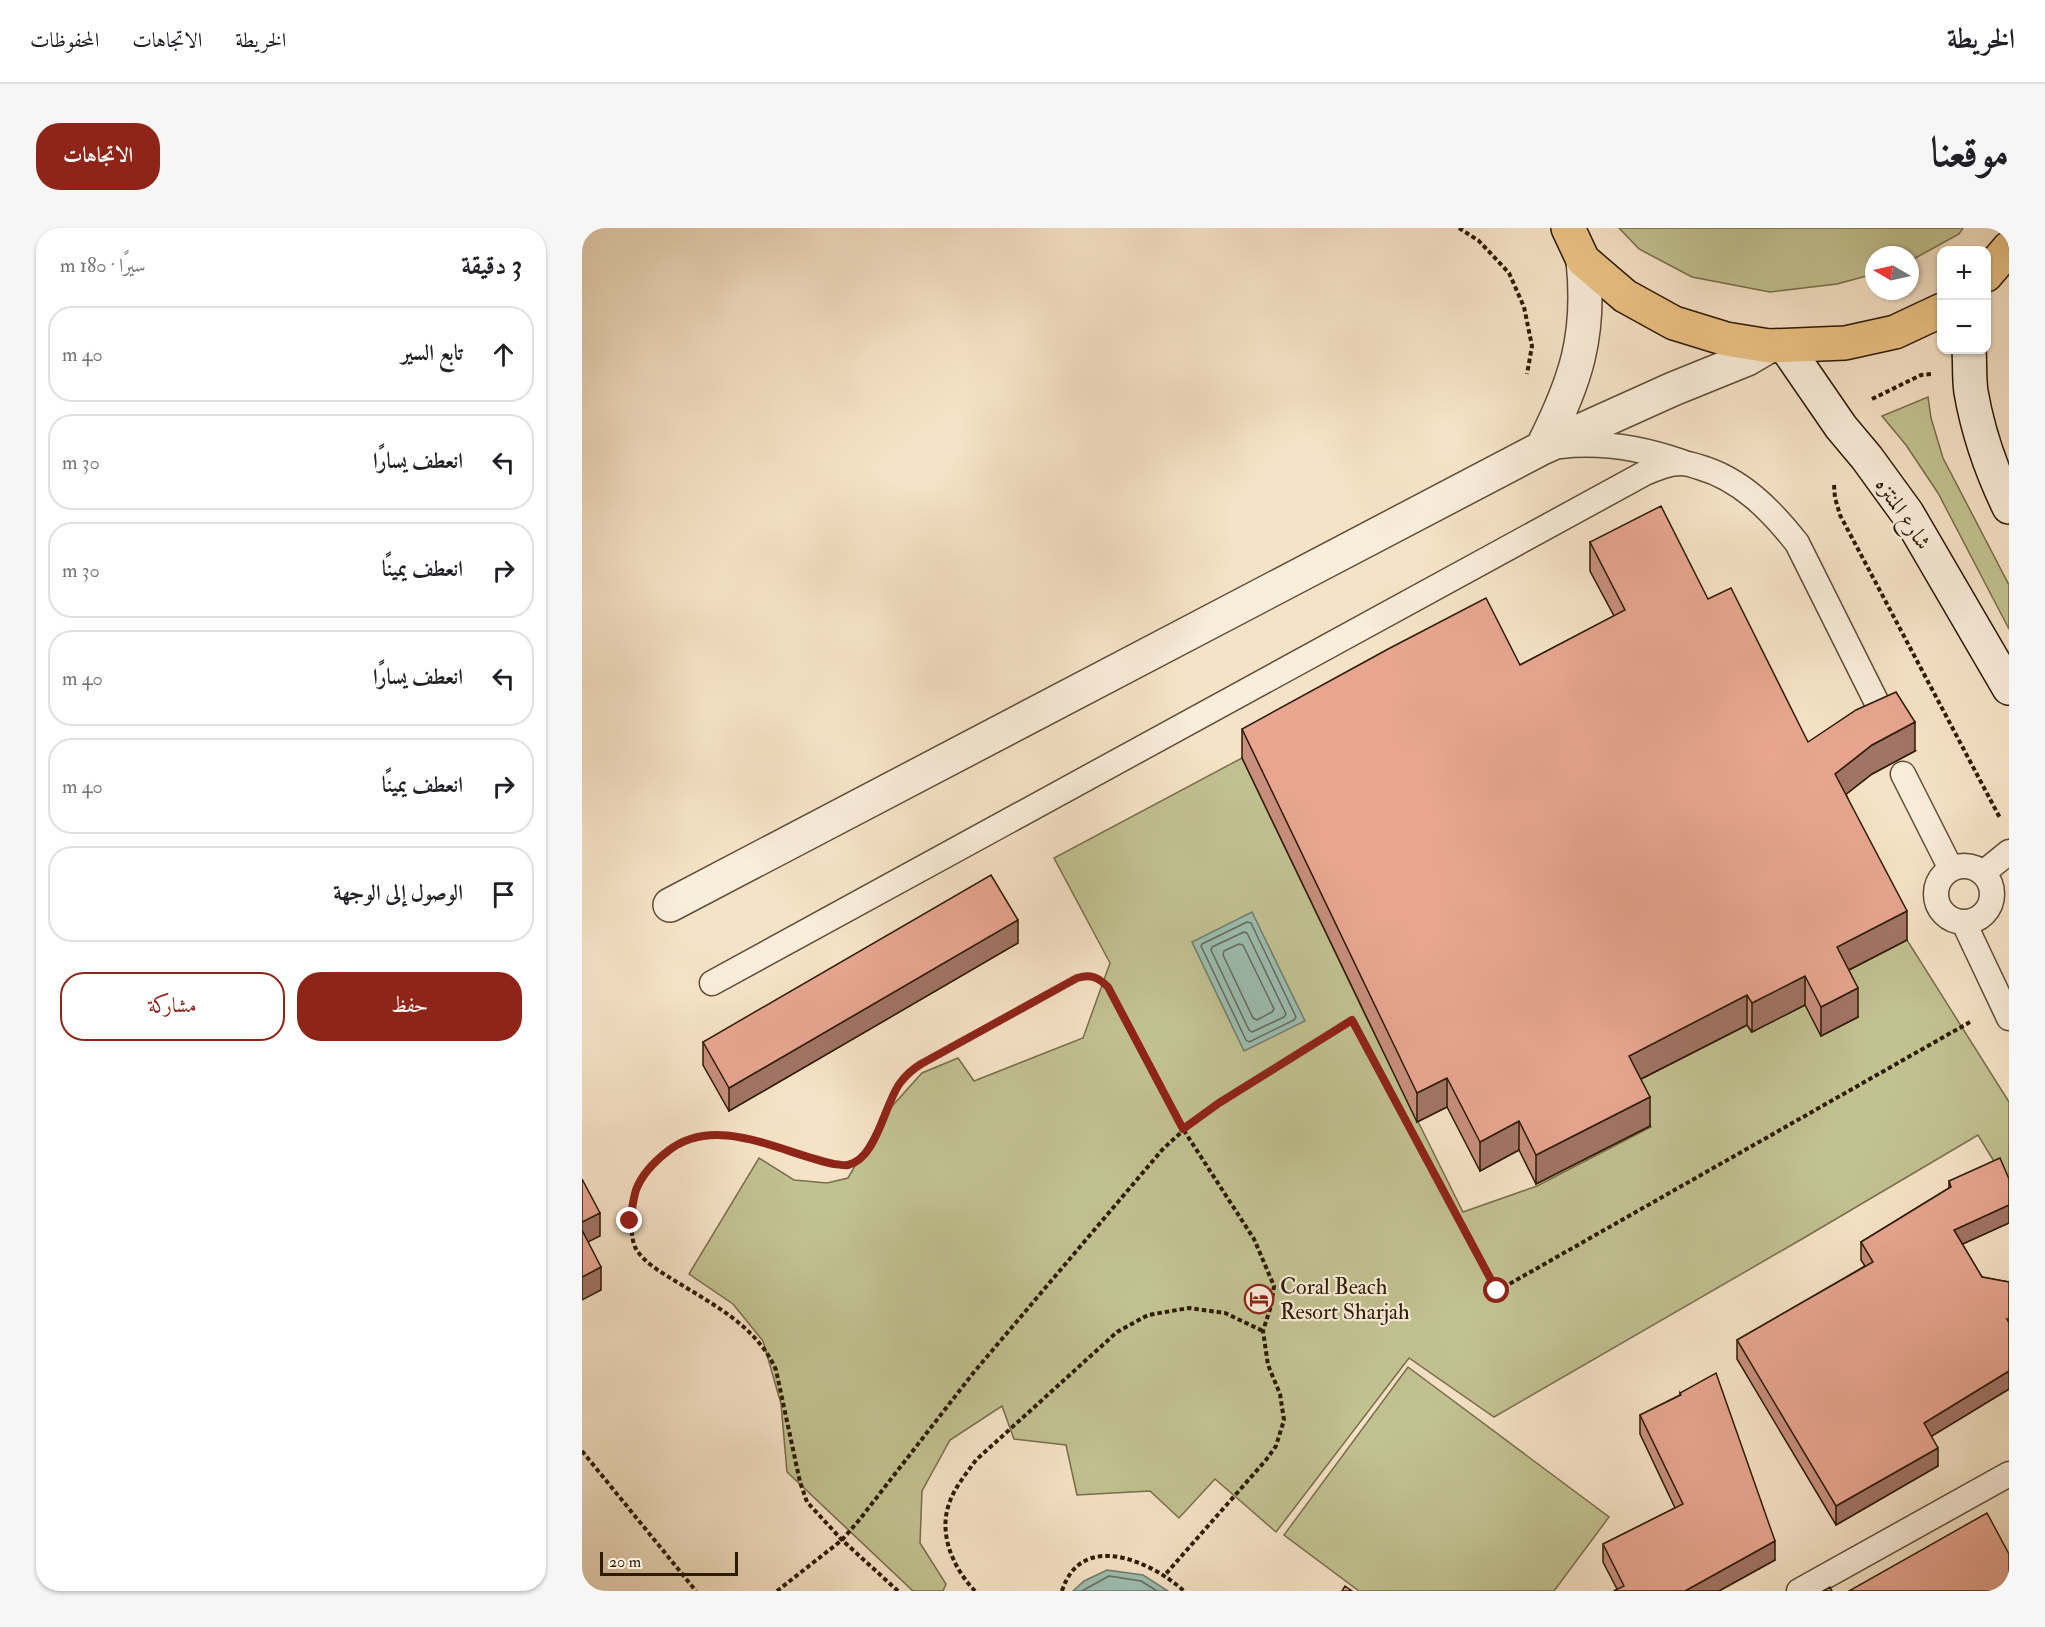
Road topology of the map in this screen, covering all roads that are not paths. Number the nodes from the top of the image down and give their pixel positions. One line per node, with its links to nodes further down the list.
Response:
1 (1568, 228): 2 (main road)
2 (1583, 260): 4 (main road); 6 (street)
3 (1937, 312): 4 (main road)
4 (1778, 347): 6 (street); 9 (street, شارع المنتزه)
5 (1969, 354): 8 (street)
6 (1542, 448): 7 (lane); 15 (street)
7 (1684, 462): 10 (lane); 17 (lane)
8 (2009, 507)
9 (2009, 688)
10 (1882, 713)
11 (1904, 774): 13 (lane)
12 (2009, 852): 14 (lane)
13 (1951, 869): 14 (lane); 16 (lane)
14 (1995, 881): 16 (lane)
15 (670, 905)
16 (1964, 923): 18 (lane)
17 (712, 983)
18 (2006, 1011)
19 (2009, 1474): 20 (lane)
20 (1798, 1591)

